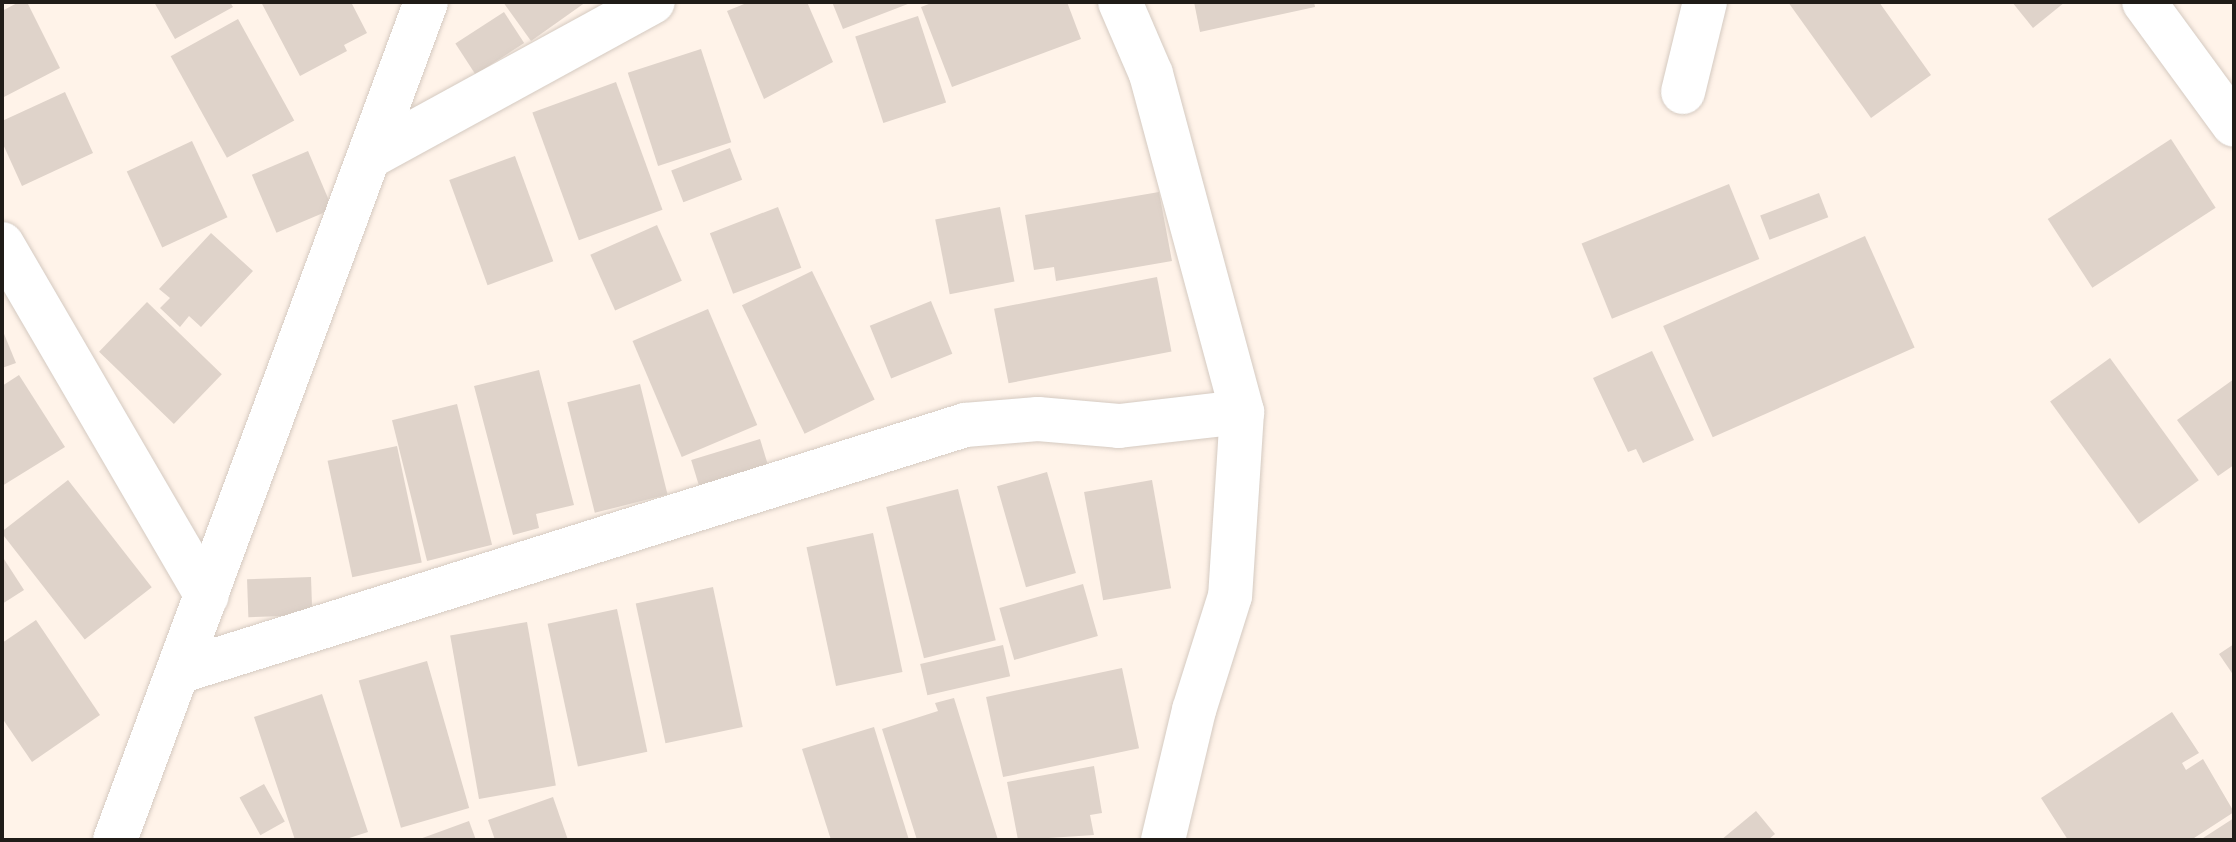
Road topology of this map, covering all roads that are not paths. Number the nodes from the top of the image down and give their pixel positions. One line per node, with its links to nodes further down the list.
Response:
1 (426, 2): 8 (street)
2 (653, 2): 8 (street)
3 (1120, 2): 10 (street)
4 (1705, 2): 6 (street)
5 (2144, 2): 7 (street)
6 (1683, 92)
7 (2234, 125)
8 (373, 155): 11 (street)
9 (2, 244): 11 (street)
10 (1242, 412): 12 (street); 14 (street)
11 (207, 596): 12 (street)
12 (178, 672): 13 (street)
13 (115, 840)
14 (1163, 840)

